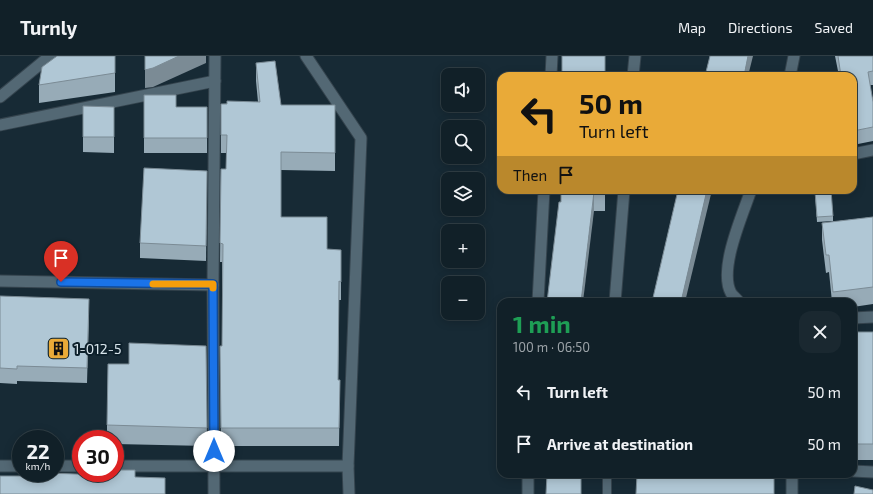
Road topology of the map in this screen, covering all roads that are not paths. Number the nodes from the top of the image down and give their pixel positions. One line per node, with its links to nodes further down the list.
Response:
1 (50, 56): 11 (street)
2 (215, 56): 10 (street)
3 (306, 56): 29 (street)
4 (552, 56): 7 (street)
5 (635, 56): 8 (street)
6 (794, 56): 9 (street)
7 (551, 72)
8 (633, 72)
9 (791, 72)
10 (215, 81): 12 (street); 19 (street)
11 (0, 97)
12 (0, 124)
13 (873, 150): 14 (street)
14 (857, 153)
15 (544, 194): 20 (street)
16 (624, 194): 21 (street)
17 (750, 194): 22 (street)
18 (0, 281): 19 (street)
19 (213, 284): 28 (street)
20 (538, 298)
21 (615, 298)
22 (736, 298)
23 (873, 317): 24 (street)
24 (857, 318)
25 (0, 466): 26 (street)
26 (12, 466)
27 (124, 466): 28 (street)
28 (214, 466): 29 (street); 35 (street)
29 (348, 466): 36 (street)
30 (857, 471): 31 (street)
31 (873, 472)
32 (528, 478): 37 (street)
33 (607, 478): 38 (lane)
34 (792, 478): 39 (street)
35 (214, 494)
36 (349, 494)
37 (528, 494)
38 (607, 494)
39 (792, 494)

